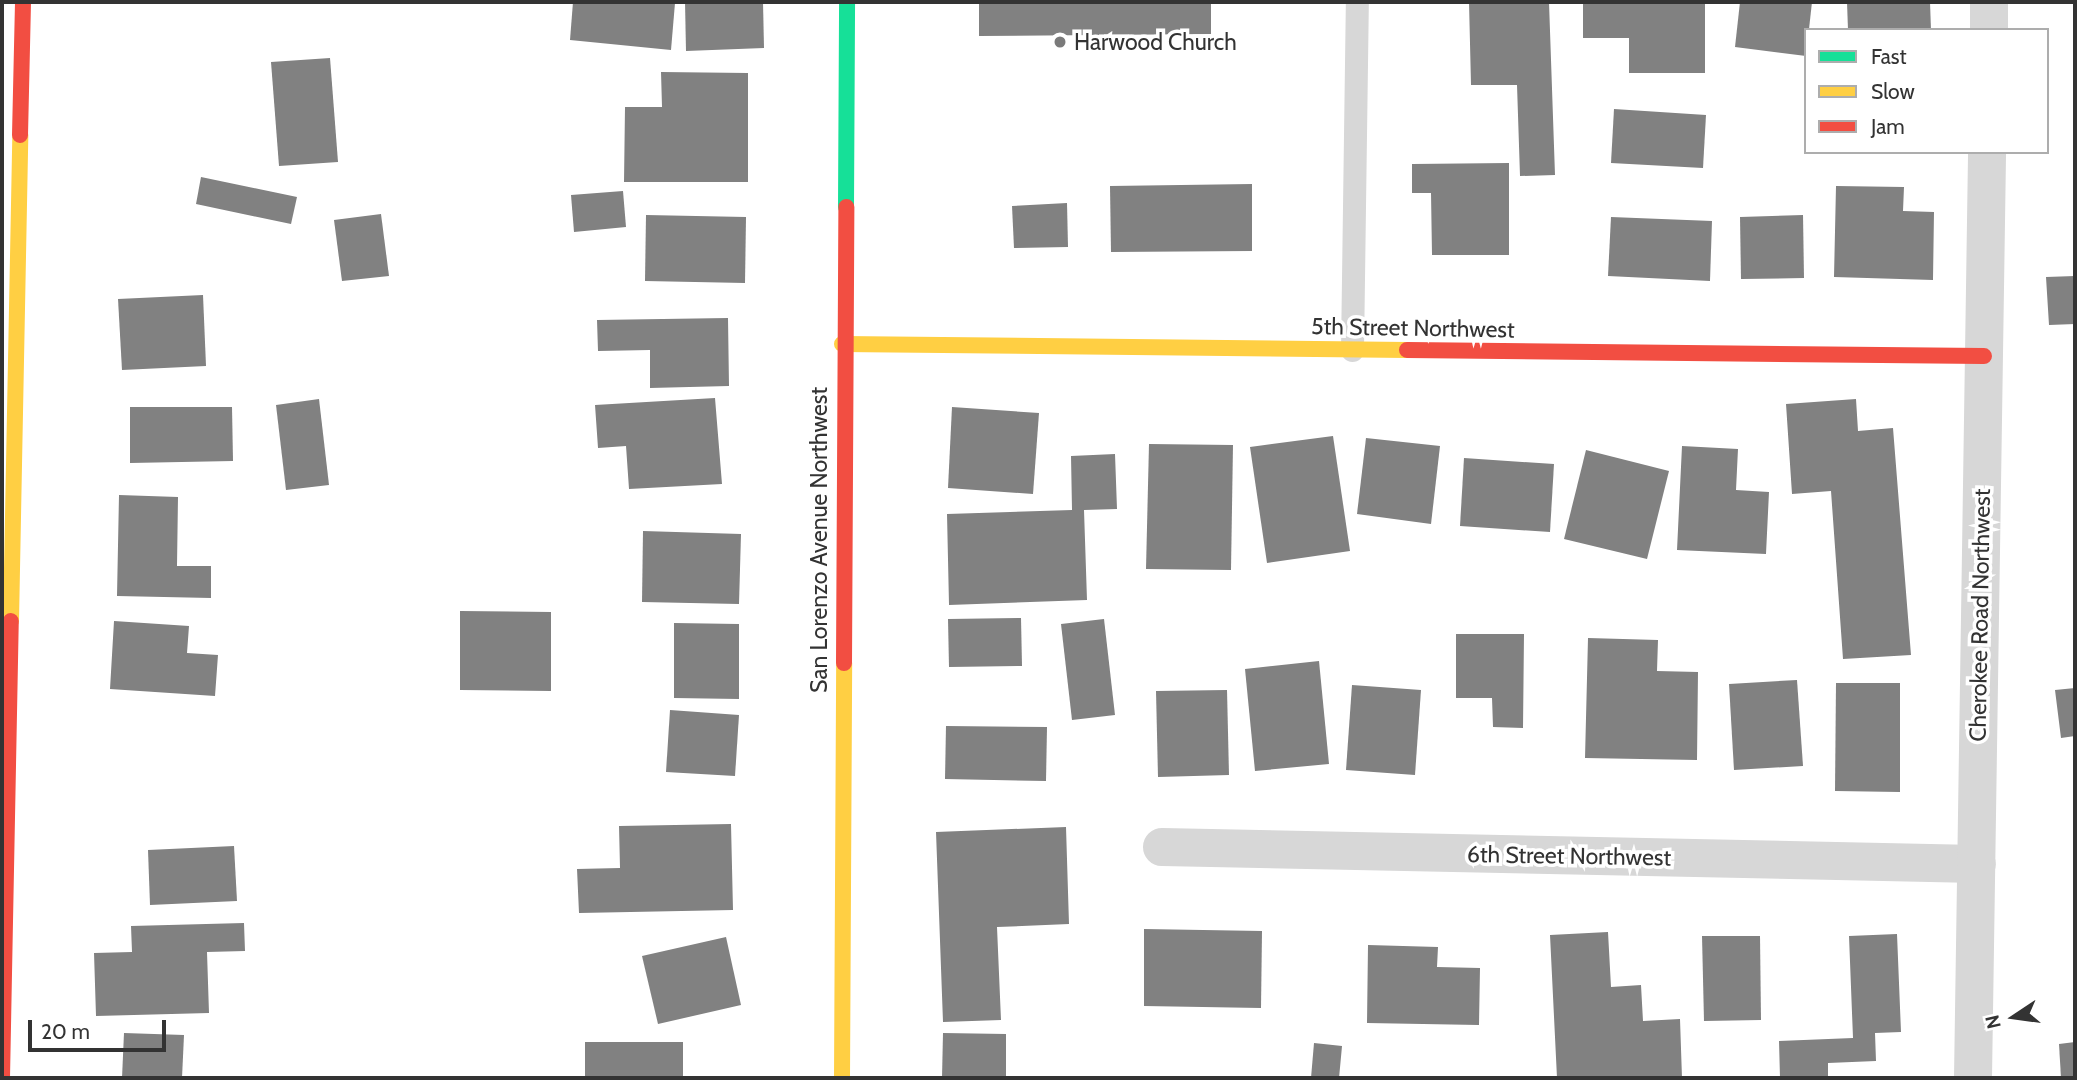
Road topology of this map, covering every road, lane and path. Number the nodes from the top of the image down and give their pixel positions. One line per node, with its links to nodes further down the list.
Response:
1 (23, 2): 7 (street)
2 (847, 2): 8 (street, San Lorenzo Avenue Northwest)
3 (1357, 2): 9 (lane)
4 (1989, 2): 5 (street)
5 (1989, 28)
6 (1987, 154): 10 (street, Cherokee Road Northwest)
7 (10, 246): 11 (street)
8 (842, 344): 9 (street, 5th Street Northwest); 15 (street, San Lorenzo Avenue Northwest)
9 (1352, 350): 10 (street, 5th Street Northwest)
10 (1984, 356): 13 (street, Cherokee Road Northwest)
11 (8, 467): 14 (street)
12 (1162, 847): 13 (street, 6th Street Northwest)
13 (1977, 864): 16 (street, Cherokee Road Northwest)
14 (2, 1078)
15 (842, 1078)
16 (1973, 1078)

